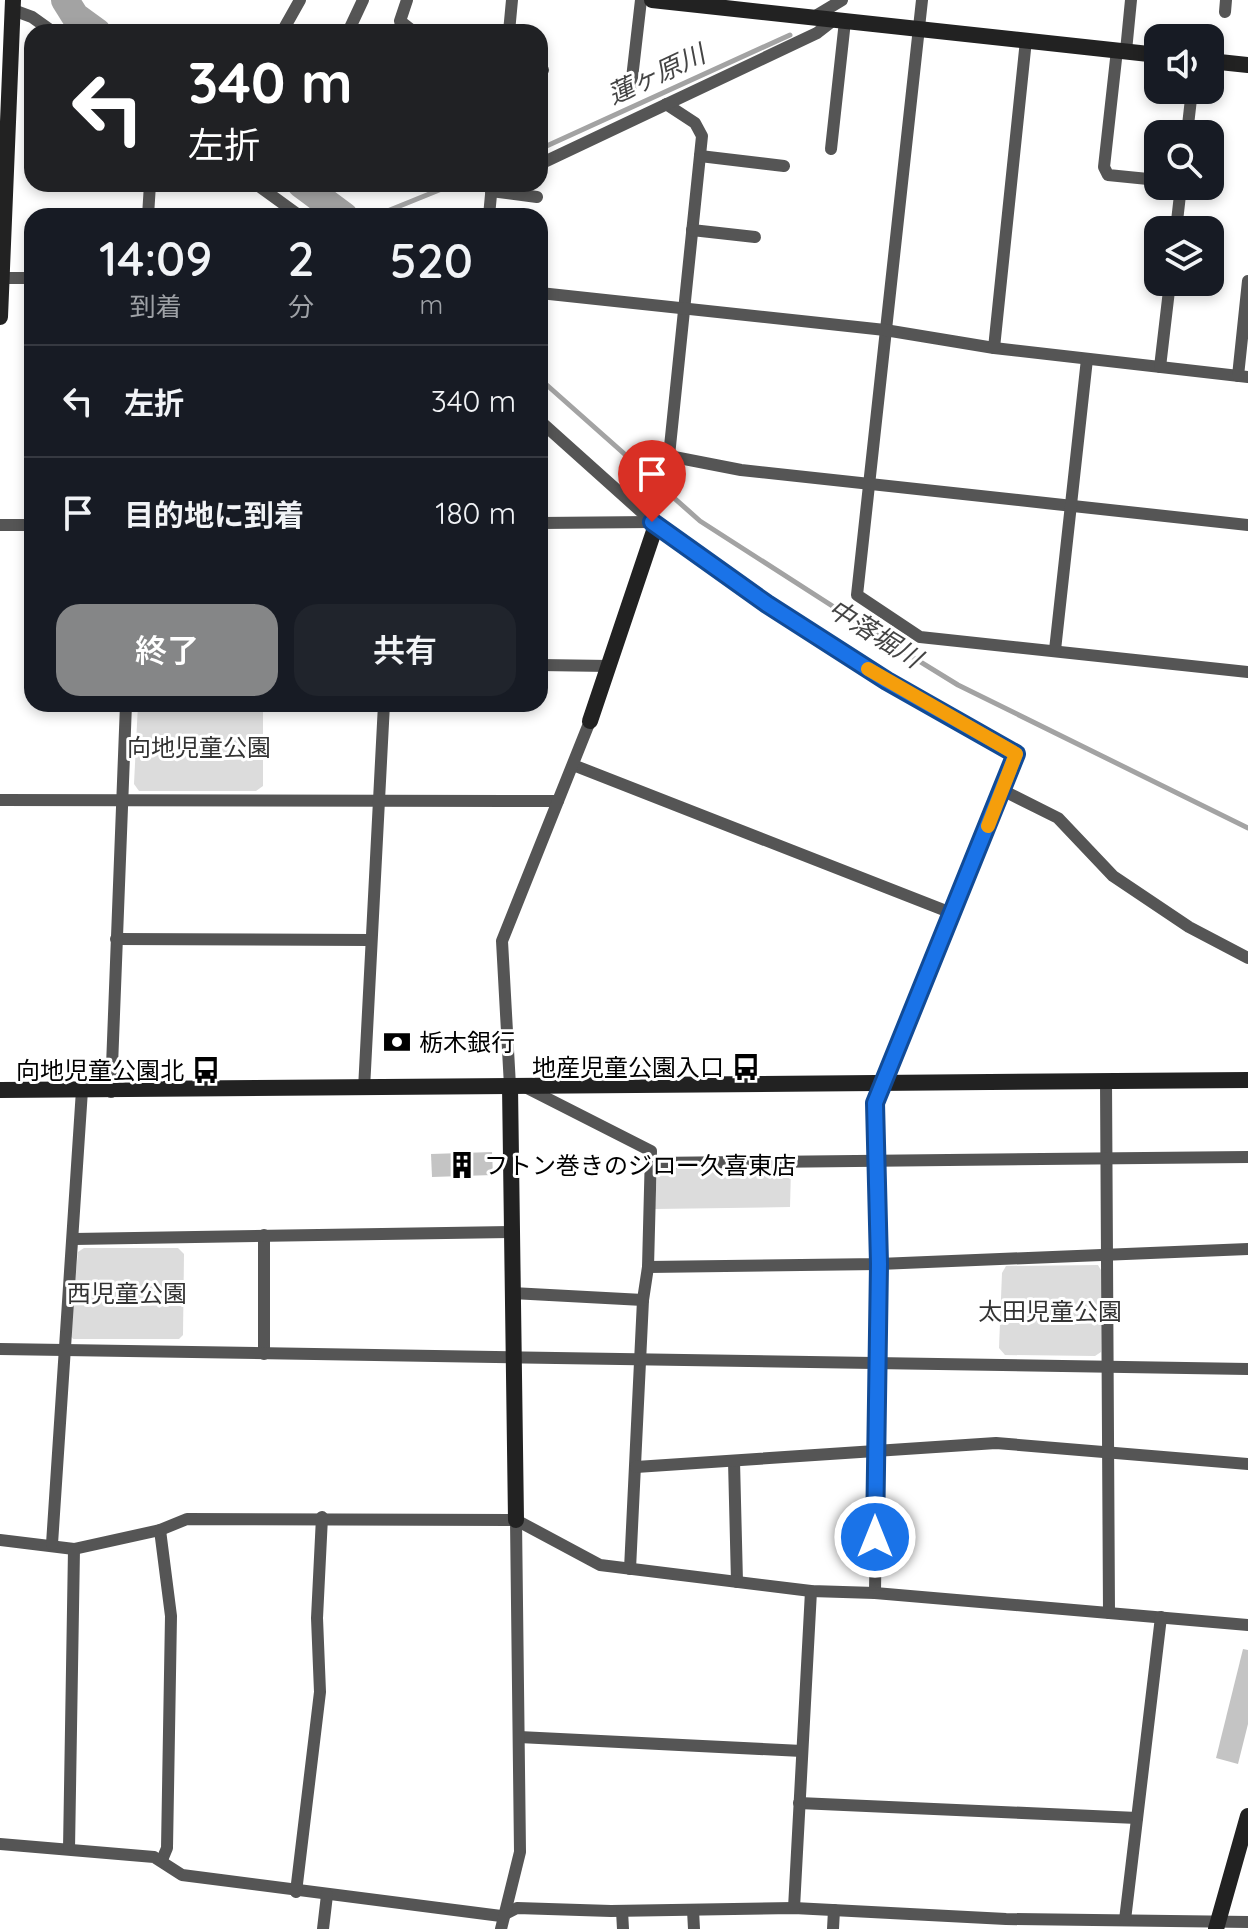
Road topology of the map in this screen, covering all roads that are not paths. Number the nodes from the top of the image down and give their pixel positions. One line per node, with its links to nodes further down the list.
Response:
1 (300, 0): 15 (street)
2 (363, 0): 16 (street)
3 (407, 0): 17 (street)
4 (512, 0): 18 (street)
5 (641, 0): 26 (street)
6 (652, 0): 10 (street)
7 (842, 0): 12 (street)
8 (922, 0): 19 (street)
9 (1131, 0): 22 (street)
10 (717, 3): 12 (street)
11 (13, 5): 14 (street); 20 (street)
12 (814, 17): 13 (street)
13 (840, 20): 19 (street); 27 (street); 28 (street)
14 (42, 24)
15 (286, 24)
16 (352, 24)
17 (404, 24)
18 (510, 24)
19 (919, 28): 21 (street); 46 (street)
20 (6, 29): 39 (street)
21 (1026, 40): 22 (street); 47 (street)
22 (1122, 50): 23 (street); 32 (street)
23 (1144, 53)
24 (1224, 62): 25 (street)
25 (1248, 65)
26 (631, 87)
27 (666, 104): 29 (street); 30 (street)
28 (831, 149)
29 (700, 156): 31 (street); 37 (street)
30 (548, 160)
31 (784, 166)
32 (1144, 179)
33 (267, 192): 36 (street)
34 (512, 192): 35 (street)
35 (537, 197)
36 (289, 208)
37 (692, 230): 38 (street); 44 (street)
38 (755, 237)
39 (1, 278): 40 (street); 45 (street)
40 (24, 278)
41 (1248, 281): 50 (street)
42 (548, 294): 44 (street)
43 (1168, 296): 49 (street)
44 (682, 308): 46 (street); 52 (street)
45 (0, 317)
46 (885, 330): 47 (street); 52 (street)
47 (994, 348): 48 (street)
48 (1087, 359): 49 (street); 53 (street)
49 (1160, 367): 50 (street)
50 (1243, 377)
51 (548, 428): 55 (street)
52 (868, 485): 53 (street); 59 (street)
53 (1070, 506): 58 (street); 59 (street)
54 (548, 523): 55 (street)
55 (654, 524): 61 (street); 67 (street)
56 (0, 525): 57 (street)
57 (24, 525)
58 (1248, 525)
59 (1055, 650): 62 (street)
60 (548, 665): 61 (street)
61 (609, 666): 65 (street)
62 (1248, 672)
63 (126, 712): 70 (street)
64 (384, 712): 69 (street)
65 (590, 721): 66 (street)
66 (573, 765): 71 (street); 72 (street)
67 (1002, 790): 72 (street); 75 (street)
68 (0, 800): 70 (street)
69 (378, 800): 70 (street); 71 (street); 74 (street)
70 (122, 801): 73 (street)
71 (558, 801): 79 (street)
72 (954, 914): 78 (street)
73 (116, 939): 74 (street); 83 (street)
74 (371, 940): 80 (street)
75 (1248, 958)
76 (1248, 1080): 77 (street)
77 (1106, 1081): 78 (street); 85 (street)
78 (883, 1083): 79 (street); 86 (street)
79 (516, 1086): 80 (street); 87 (street); 88 (street)
80 (364, 1089): 83 (street)
81 (0, 1090): 82 (street)
82 (82, 1090): 83 (street); 90 (street)
83 (111, 1092)
84 (1248, 1157): 85 (street)
85 (1109, 1159): 86 (street); 92 (street)
86 (878, 1161): 87 (street); 93 (street)
87 (651, 1163): 94 (street)
88 (511, 1232): 89 (street); 95 (street)
89 (264, 1235): 90 (street); 99 (street)
90 (74, 1239): 98 (street)
91 (1248, 1249): 92 (street)
92 (1110, 1255): 93 (street); 103 (street)
93 (879, 1264): 94 (street); 102 (street)
94 (648, 1267): 96 (street)
95 (512, 1293): 96 (street); 100 (street)
96 (643, 1300): 101 (street)
97 (0, 1349): 98 (street)
98 (63, 1350): 99 (street); 114 (street)
99 (264, 1354): 100 (street)
100 (512, 1359): 101 (street); 111 (street)
101 (642, 1361): 102 (street); 109 (street)
102 (876, 1363): 103 (street); 105 (street)
103 (1109, 1367): 104 (street); 106 (street)
104 (1248, 1369)
105 (875, 1454): 106 (street); 107 (street); 119 (street)
106 (1109, 1454): 108 (street); 120 (street)
107 (734, 1461): 109 (street); 117 (street)
108 (1248, 1464)
109 (636, 1467): 116 (street)
110 (322, 1517): 111 (street); 112 (street); 131 (street)
111 (516, 1520): 116 (street); 123 (street)
112 (160, 1530): 115 (street); 130 (street)
113 (0, 1540): 114 (street)
114 (52, 1544): 115 (street)
115 (74, 1549): 129 (street)
116 (630, 1569): 117 (street)
117 (737, 1582): 118 (street)
118 (811, 1591): 119 (street); 124 (street)
119 (875, 1593): 120 (street)
120 (1109, 1613): 121 (street)
121 (1161, 1617): 122 (street); 127 (street)
122 (1248, 1625)
123 (519, 1737): 124 (street); 138 (street)
124 (802, 1751): 125 (street)
125 (799, 1803): 127 (street); 133 (street)
126 (1248, 1816): 140 (street)
127 (1137, 1818): 137 (street)
128 (0, 1844): 129 (street)
129 (69, 1849): 130 (street)
130 (162, 1860): 131 (street)
131 (296, 1892): 132 (street)
132 (327, 1895): 138 (street); 141 (street)
133 (794, 1908): 134 (street); 135 (street)
134 (693, 1910): 136 (street); 143 (street)
135 (834, 1910): 137 (street); 144 (street)
136 (622, 1911): 138 (street); 142 (street)
137 (1125, 1920): 140 (street)
138 (501, 1922)
139 (1248, 1922): 140 (street)
140 (1218, 1925)
141 (323, 1929)
142 (623, 1929)
143 (694, 1929)
144 (833, 1929)

